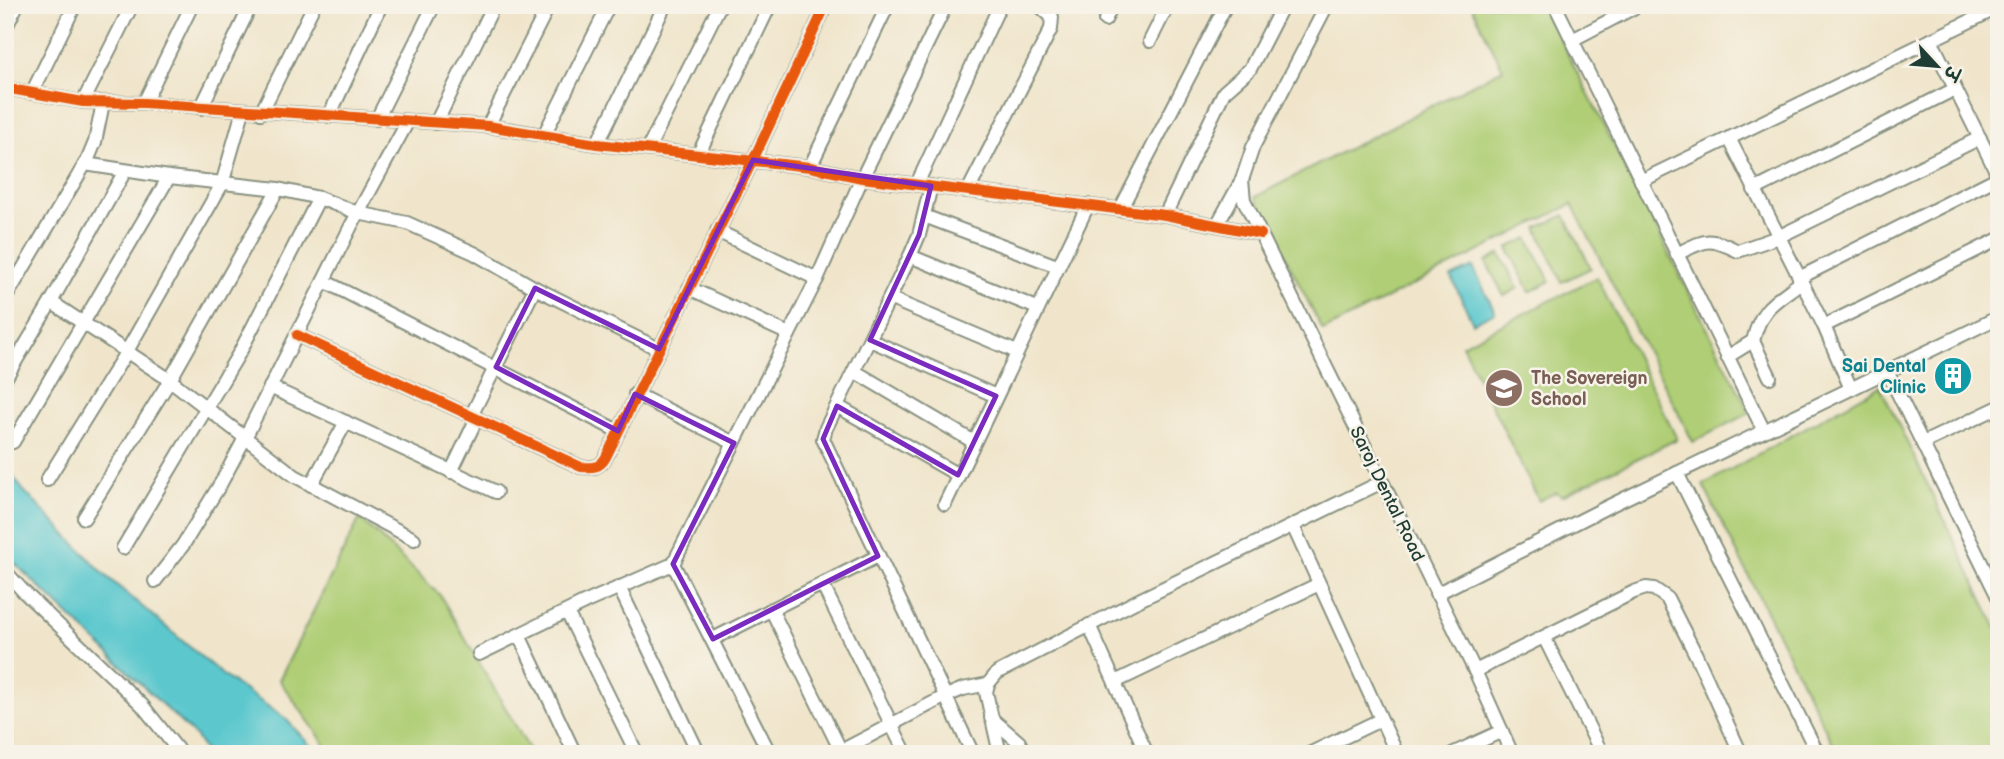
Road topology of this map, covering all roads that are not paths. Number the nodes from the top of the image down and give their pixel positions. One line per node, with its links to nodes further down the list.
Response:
1 (17, 5): 29 (street)
2 (75, 5): 35 (street)
3 (132, 5): 36 (street)
4 (192, 5): 38 (street)
5 (251, 5): 39 (street)
6 (314, 5): 41 (street)
7 (381, 5): 42 (street)
8 (434, 5): 43 (street)
9 (494, 5): 45 (street)
10 (549, 5): 46 (street)
11 (609, 5): 47 (street)
12 (665, 5): 50 (street)
13 (720, 5): 51 (street)
14 (770, 5): 52 (street)
15 (826, 5): 53 (street)
16 (888, 5): 55 (street)
17 (946, 5): 59 (street)
18 (1000, 5): 63 (street)
19 (1039, 5): 67 (street)
20 (1112, 5): 28 (street)
21 (1168, 5): 32 (street)
22 (1226, 5): 70 (street)
23 (1283, 5): 72 (street)
24 (1555, 5): 30 (street)
25 (1639, 5): 30 (street)
26 (1323, 7): 60 (street)
27 (1999, 7): 31 (street)
28 (1105, 20)
29 (5, 29)
30 (1572, 40): 61 (street)
31 (1931, 40): 34 (street); 48 (street)
32 (1150, 41)
33 (5, 88): 35 (street)
34 (1955, 89): 49 (street); 66 (street)
35 (32, 93): 36 (street)
36 (83, 102): 37 (street)
37 (103, 103): 38 (street); 54 (street)
38 (144, 103): 39 (street)
39 (201, 108): 40 (street)
40 (243, 111): 41 (street); 62 (street)
41 (261, 113): 42 (street)
42 (329, 116): 43 (street)
43 (377, 119): 44 (street)
44 (408, 121): 45 (street); 71 (street)
45 (436, 123): 46 (street)
46 (488, 126): 47 (street)
47 (544, 135): 50 (street)
48 (1729, 138): 61 (street); 66 (street)
49 (1980, 138): 58 (street); 77 (street)
50 (597, 144): 51 (street)
51 (648, 149): 52 (street)
52 (699, 153): 53 (street)
53 (753, 160): 55 (street); 75 (street)
54 (85, 164): 56 (street); 87 (street)
55 (810, 167): 59 (street)
56 (125, 171): 57 (street); 89 (street)
57 (169, 177): 62 (street); 92 (street)
58 (1999, 177): 83 (street)
59 (862, 178): 63 (street); 82 (street)
60 (1242, 180): 74 (street); 76 (street, Saroj Dental Road)
61 (1641, 181): 79 (street)
62 (222, 184): 65 (street); 99 (street)
63 (917, 184): 64 (street)
64 (931, 186): 67 (street); 73 (street)
65 (278, 189): 68 (street); 107 (street)
66 (1754, 190): 77 (street)
67 (968, 191): 69 (street)
68 (319, 198): 71 (street); 113 (street)
69 (1088, 205): 70 (street); 81 (street)
70 (1120, 210): 72 (street)
71 (358, 214): 84 (street); 85 (street)
72 (1165, 215): 74 (street)
73 (924, 216): 80 (street); 81 (street)
74 (1217, 225): 76 (street)
75 (717, 231): 82 (street); 86 (street)
76 (1261, 234): 128 (street, Saroj Dental Road)
77 (1778, 237): 79 (street); 83 (street)
78 (1999, 239): 93 (street)
79 (1676, 254): 101 (street)
80 (910, 256): 88 (street); 90 (street)
81 (1057, 266): 90 (street)
82 (817, 279): 94 (street)
83 (1800, 280): 93 (street); 97 (street)
84 (324, 281): 95 (street); 102 (street)
85 (535, 288): 98 (street); 102 (street)
86 (689, 288): 94 (street); 98 (street)
87 (5, 299)
88 (891, 299): 96 (street); 100 (street)
89 (51, 302): 92 (street); 106 (street)
90 (1037, 308): 100 (street)
91 (1999, 317): 104 (street)
92 (84, 323): 99 (street); 120 (street)
93 (1824, 326): 109 (street)
94 (789, 334): 122 (street)
95 (296, 335): 108 (street); 115 (street)
96 (870, 340): 103 (street); 111 (street)
97 (1753, 341): 101 (street); 105 (street)
98 (659, 349): 110 (street)
99 (127, 351): 107 (street); 127 (street)
100 (1017, 352): 111 (street)
101 (1727, 357): 118 (street)
102 (496, 367): 115 (street); 117 (street)
103 (854, 371): 112 (street); 121 (street)
104 (1888, 373): 109 (street); 123 (street)
105 (1770, 377)
106 (5, 379)
107 (170, 380): 113 (street); 132 (street)
108 (270, 387): 116 (street); 119 (street)
109 (1851, 389): 118 (street)
110 (635, 394): 117 (street); 122 (street)
111 (996, 396): 121 (street)
112 (837, 406): 126 (street); 136 (street)
113 (208, 408): 119 (street); 135 (street)
114 (1998, 410): 123 (street)
115 (474, 417): 117 (street); 124 (street)
116 (346, 422): 124 (street); 129 (street)
117 (618, 431)
118 (1764, 431): 125 (street)
119 (246, 436): 129 (street); 139 (street)
120 (13, 442)
121 (974, 442): 126 (street)
122 (734, 443): 137 (street)
123 (1923, 443): 144 (street)
124 (451, 472): 130 (street)
125 (1677, 473): 143 (street); 177 (street)
126 (958, 475): 131 (street)
127 (47, 480)
128 (1382, 482): 133 (street); 143 (street, Saroj Dental Road)
129 (311, 485): 134 (street)
130 (496, 492)
131 (945, 504)
132 (84, 518)
133 (1293, 526): 141 (street); 147 (street)
134 (414, 539)
135 (123, 548)
136 (878, 556): 140 (street); 155 (street)
137 (673, 564): 142 (street); 150 (street)
138 (5, 571): 161 (street)
139 (155, 580)
140 (822, 584): 145 (street); 158 (street)
141 (1319, 584): 153 (street); 157 (street)
142 (619, 587): 146 (street); 164 (street)
143 (1436, 594): 152 (street, Saroj Dental Road)
144 (1999, 598)
145 (771, 609): 150 (street); 160 (street)
146 (567, 612): 148 (street); 163 (street)
147 (1089, 625): 153 (street); 154 (street)
148 (519, 635): 151 (street); 162 (street)
149 (1544, 637): 152 (street); 175 (street); 176 (street)
150 (713, 639): 165 (street)
151 (479, 654)
152 (1475, 671): 159 (street, Saroj Dental Road)
153 (1115, 682): 170 (street)
154 (988, 684): 155 (street); 156 (street)
155 (946, 695): 158 (street); 167 (street)
156 (991, 718): 168 (street); 169 (street)
157 (1380, 720): 171 (street); 172 (street)
158 (891, 723): 160 (street); 166 (street)
159 (1502, 731): 173 (street); 174 (street, Saroj Dental Road)
160 (838, 752)
161 (181, 754)
162 (575, 754)
163 (637, 754)
164 (699, 754)
165 (770, 754)
166 (906, 754)
167 (973, 754)
168 (1000, 754)
169 (1025, 754)
170 (1147, 754)
171 (1308, 754)
172 (1397, 754)
173 (1452, 754)
174 (1512, 754)
175 (1602, 754)
176 (1741, 754)
177 (1818, 754)

